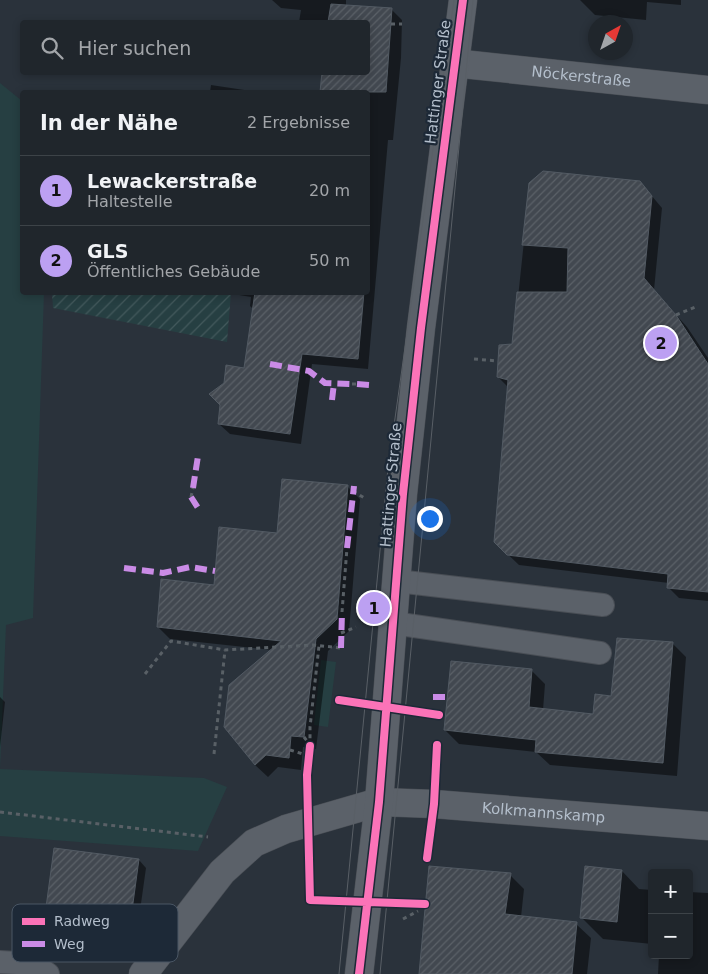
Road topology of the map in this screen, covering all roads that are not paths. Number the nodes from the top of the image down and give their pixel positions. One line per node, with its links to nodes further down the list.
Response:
1 (463, 0): 2 (street, Hattinger Straße)
2 (453, 64): 3 (street, Nöckerstraße); 4 (street, Hattinger Straße)
3 (708, 90)
4 (397, 581): 5 (lane); 6 (street, Hattinger Straße)
5 (603, 605)
6 (392, 623): 7 (lane); 8 (street, Hattinger Straße)
7 (600, 653)
8 (378, 802): 9 (street, Kolkmannskamp); 10 (street, Kolkmannskamp); 15 (street, Hattinger Straße)
9 (708, 826)
10 (178, 929)
11 (0, 962): 13 (lane)
12 (152, 962): 14 (street, Kolkmannskamp)
13 (48, 974)
14 (143, 974)
15 (359, 974)

